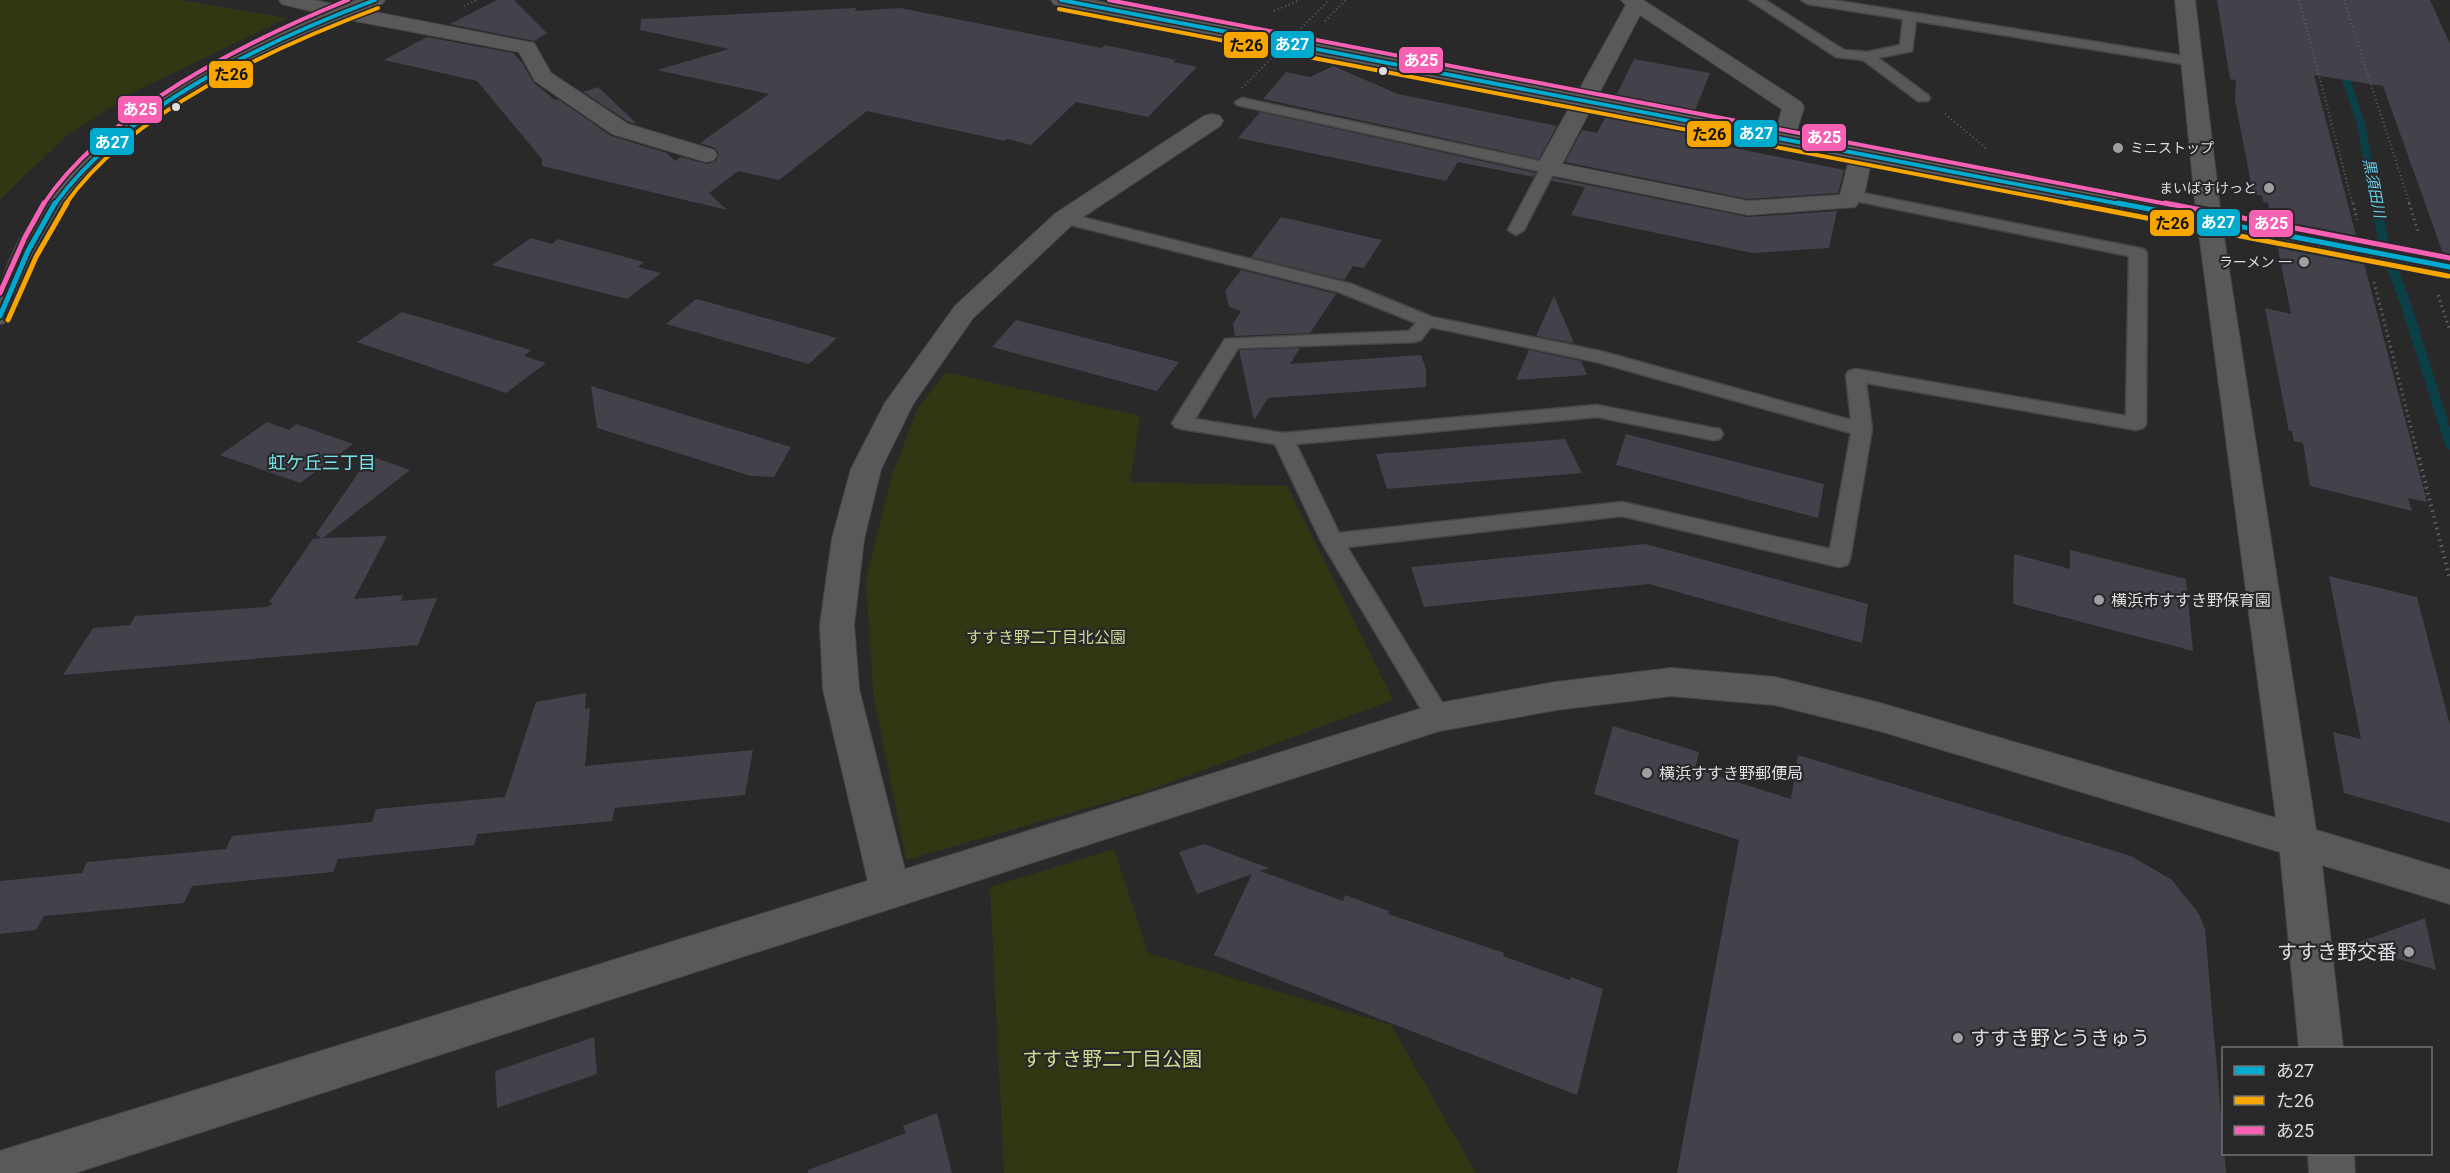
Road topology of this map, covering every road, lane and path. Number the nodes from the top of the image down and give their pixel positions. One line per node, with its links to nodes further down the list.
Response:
1 (289, 0): 11 (street)
2 (375, 0): 11 (street)
3 (1061, 0): 17 (street)
4 (1329, 0): 15 (path, bridge)
5 (1756, 0): 13 (lane)
6 (1808, 0): 12 (lane)
7 (2185, 0): 14 (street)
8 (2299, 0): 28 (path)
9 (2344, 0): 29 (path)
10 (1634, 2): 17 (street); 19 (street)
11 (339, 12): 21 (street); 30 (street)
12 (1910, 16): 13 (lane); 14 (lane)
13 (1867, 56): 16 (lane)
14 (2190, 61): 26 (street)
15 (1242, 95): 22 (lane)
16 (1923, 98): 23 (path)
17 (1583, 100): 19 (street); 22 (street)
18 (1212, 121): 25 (street)
19 (1785, 138): 20 (street)
20 (1862, 152): 23 (street); 24 (street)
21 (706, 155)
22 (1548, 168): 24 (street); 27 (lane)
23 (1986, 177): 26 (street)
24 (1852, 196): 33 (lane)
25 (1065, 218): 31 (lane); 41 (street)
26 (2209, 219): 28 (street); 39 (street)
27 (1516, 230)
28 (2371, 252): 29 (street); 37 (path)
29 (2432, 263): 32 (path)
30 (0, 316)
31 (1427, 321): 33 (lane); 35 (lane)
32 (2450, 332)
33 (1862, 429): 36 (lane)
34 (1713, 434): 35 (lane)
35 (1283, 439): 36 (lane)
36 (1332, 541): 38 (lane)
37 (2450, 580)
38 (1439, 717): 39 (street); 41 (street)
39 (2299, 840): 40 (street); 42 (street)
40 (2450, 887)
41 (890, 890): 44 (street)
42 (2321, 1047)
43 (2331, 1155): 45 (street)
44 (3, 1173)
45 (2332, 1173)

